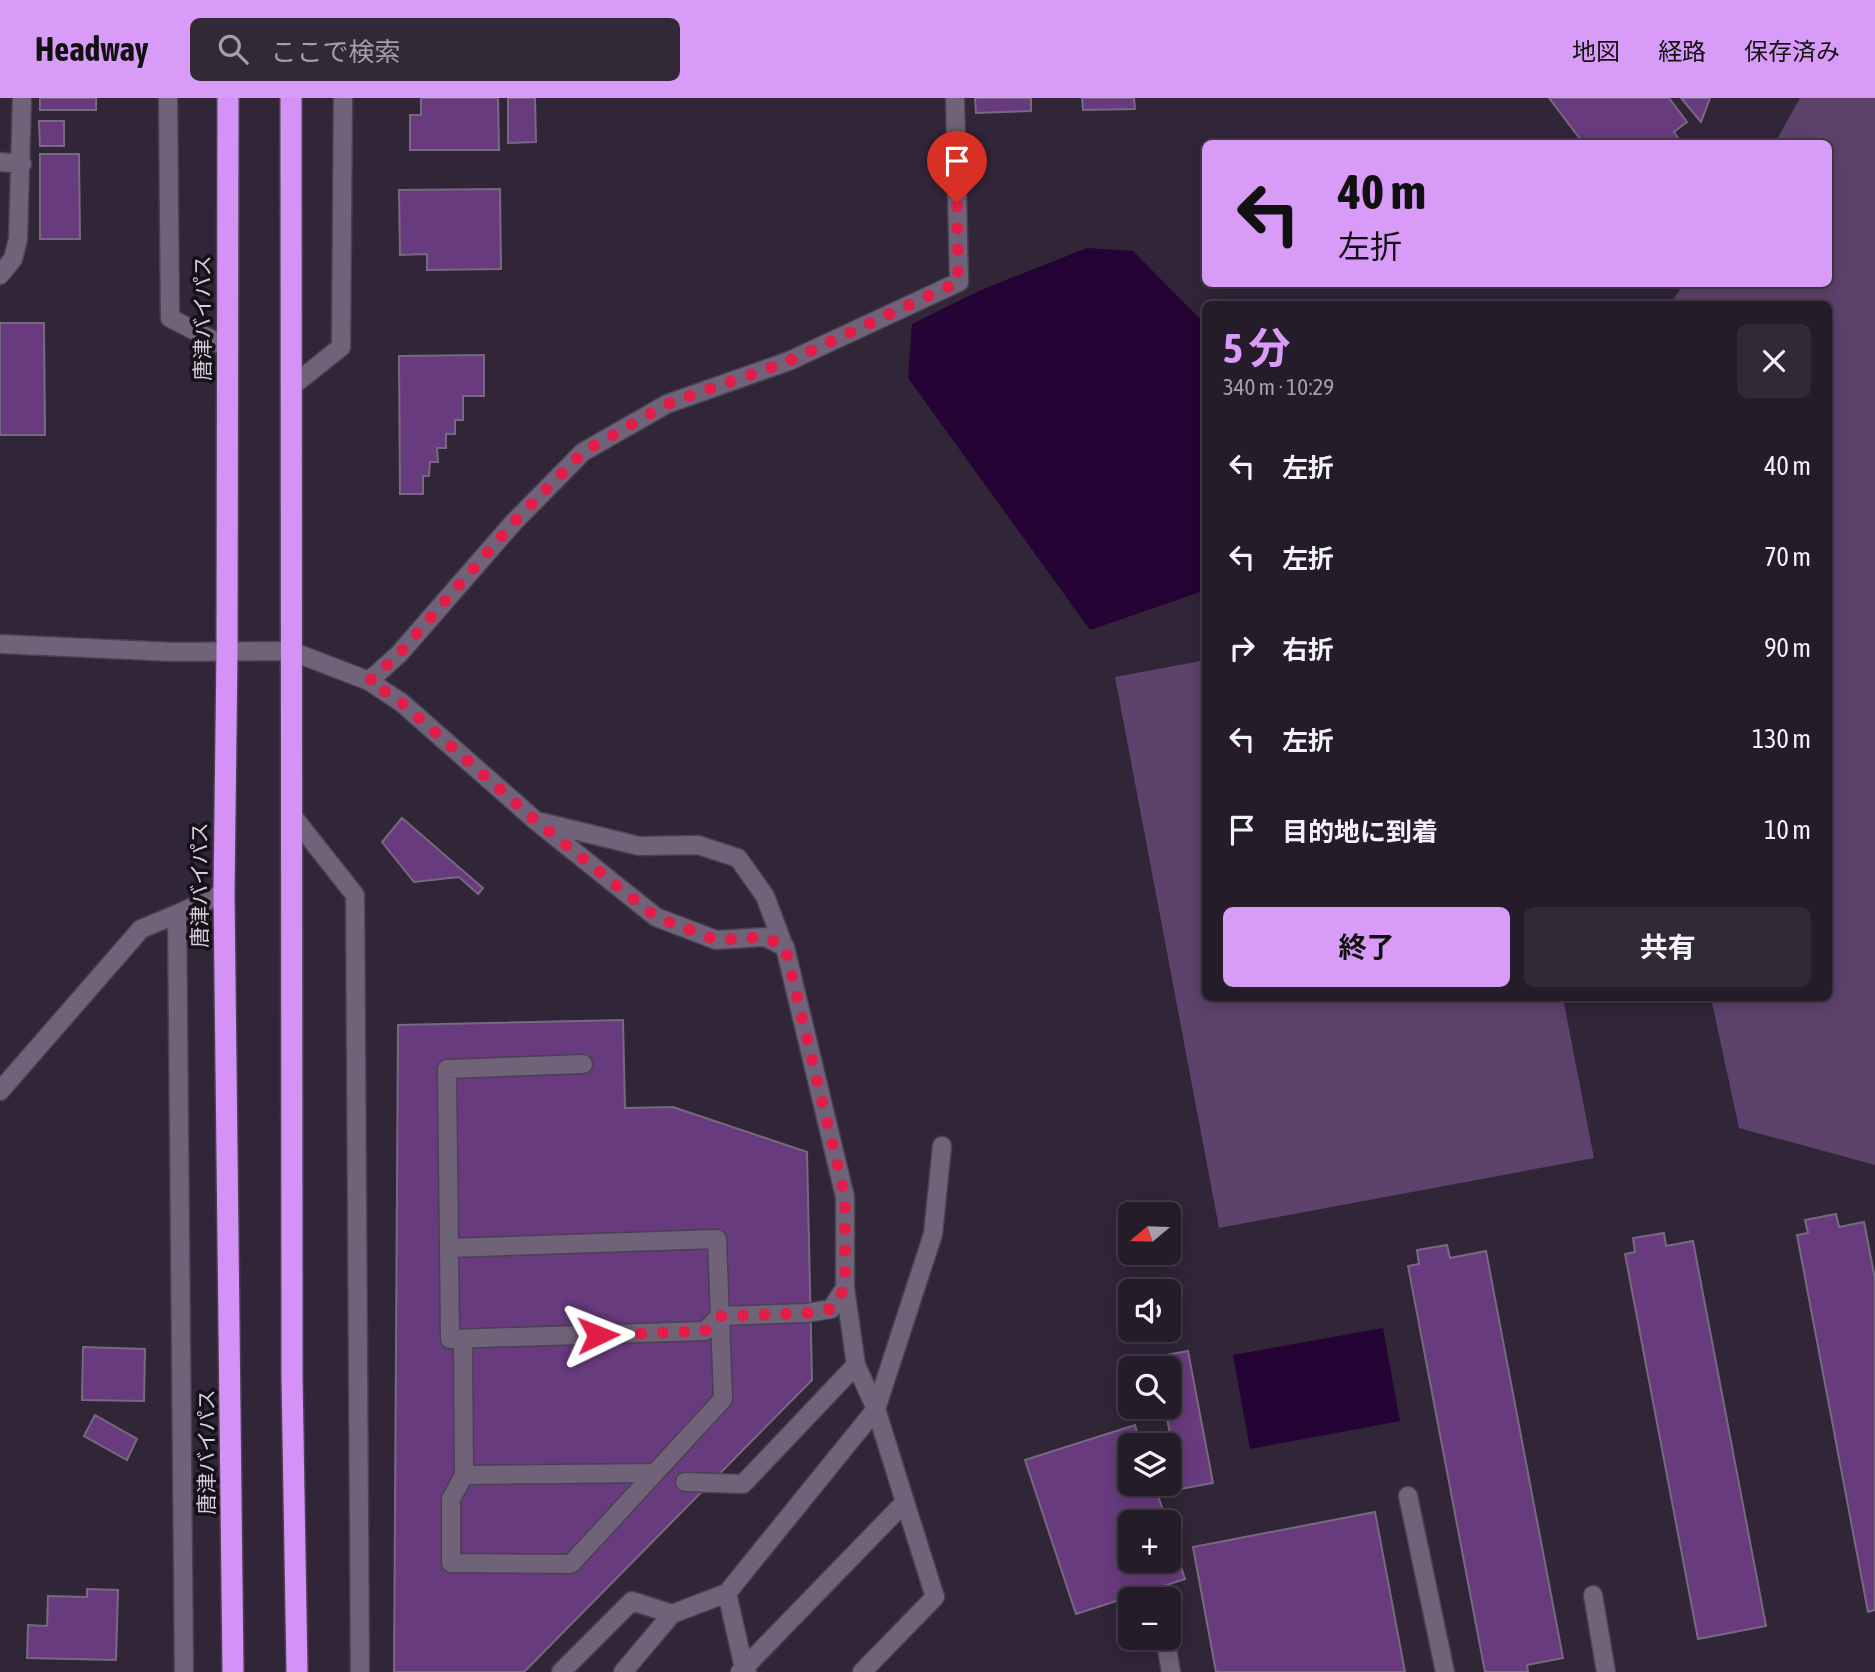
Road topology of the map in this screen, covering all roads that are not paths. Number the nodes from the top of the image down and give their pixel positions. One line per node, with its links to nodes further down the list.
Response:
1 (22, 98): 8 (street)
2 (168, 98): 10 (street)
3 (228, 98): 10 (highway, 唐津バイパス)
4 (291, 98): 11 (highway)
5 (343, 98): 11 (street)
6 (955, 98): 15 (street)
7 (0, 162): 8 (street)
8 (22, 164): 9 (street)
9 (0, 275)
10 (228, 348): 13 (highway, 唐津バイパス)
11 (290, 387): 14 (highway)
12 (0, 644): 13 (street)
13 (227, 651): 14 (street); 18 (highway, 唐津バイパス)
14 (291, 651): 15 (street); 16 (highway)
15 (369, 681): 17 (street)
16 (291, 814): 42 (highway); 43 (street)
17 (536, 821): 20 (street); 20 (street)
18 (224, 893): 19 (street); 41 (highway, 唐津バイパス)
19 (177, 914): 22 (street); 40 (street)
20 (785, 947): 25 (street)
21 (583, 1064): 24 (street)
22 (0, 1091)
23 (942, 1146): 29 (street)
24 (449, 1248): 26 (street); 27 (street)
25 (845, 1288): 26 (street); 28 (street)
26 (720, 1316): 27 (street); 30 (street)
27 (463, 1339): 31 (street)
28 (856, 1365): 29 (street); 32 (street)
29 (876, 1409): 34 (street); 35 (street)
30 (655, 1473): 31 (street); 31 (street)
31 (464, 1475)
32 (685, 1482)
33 (1408, 1496): 48 (street)
34 (905, 1502): 39 (street); 46 (street)
35 (727, 1593): 37 (street); 39 (street)
36 (1592, 1595): 49 (street)
37 (672, 1614): 44 (street); 45 (street)
38 (1167, 1650): 47 (street)
39 (744, 1671)
40 (184, 1672)
41 (233, 1672)
42 (297, 1672)
43 (360, 1672)
44 (561, 1672)
45 (623, 1672)
46 (863, 1672)
47 (1171, 1672)
48 (1445, 1672)
49 (1606, 1672)

